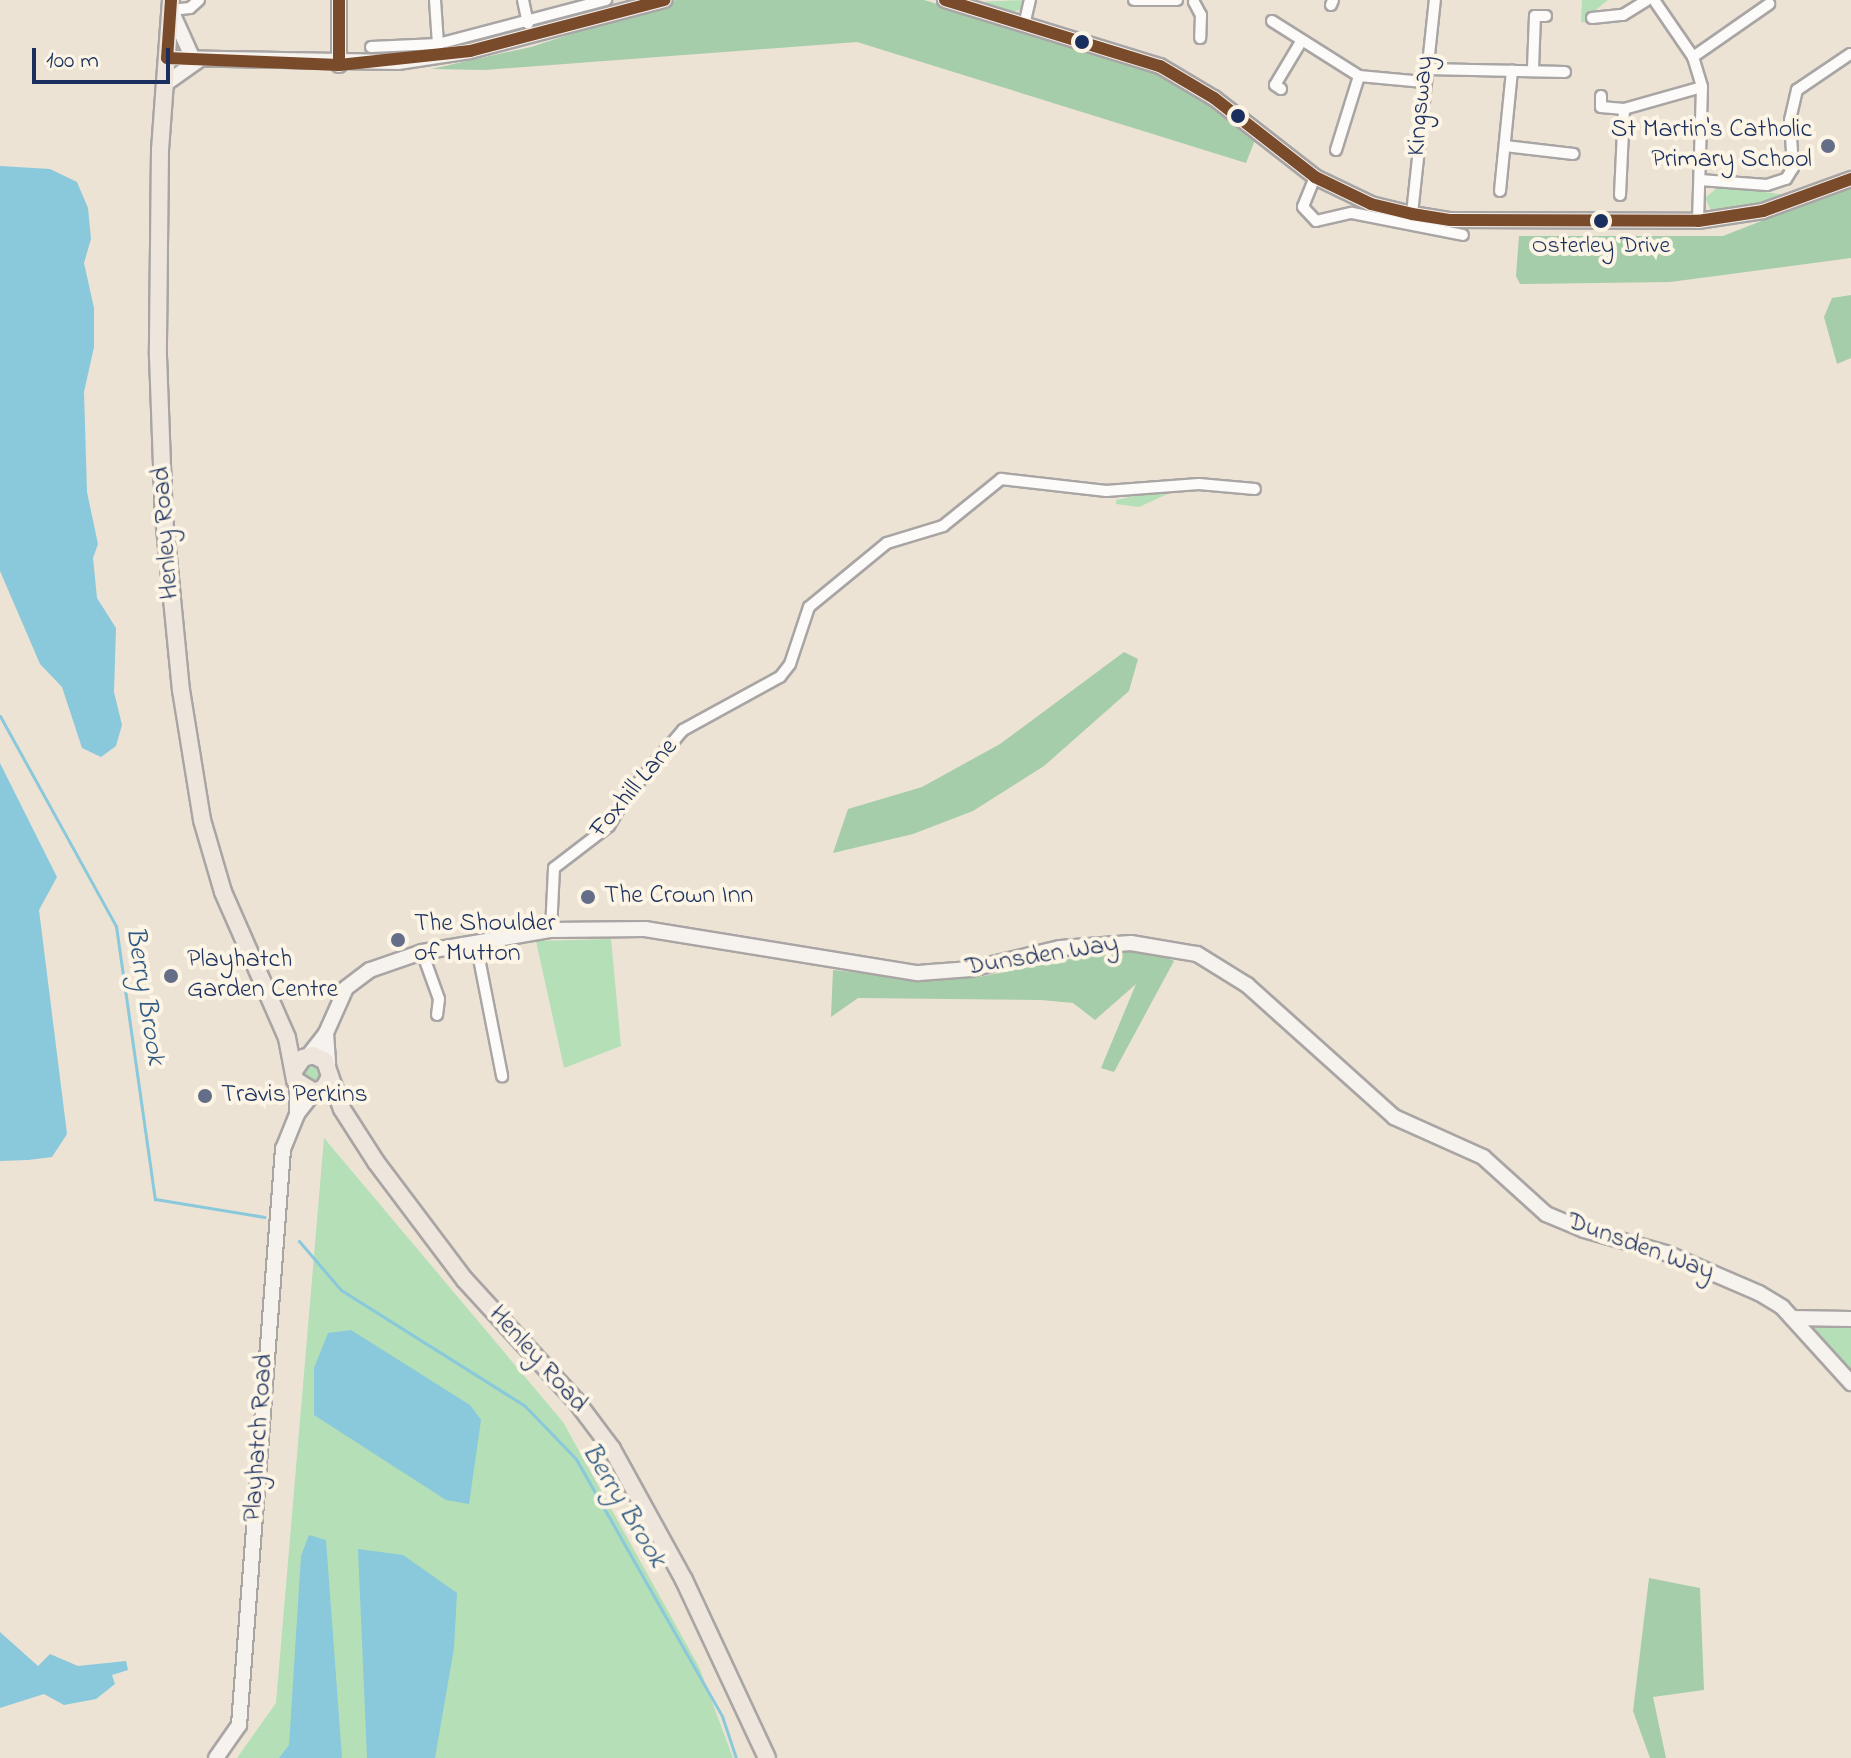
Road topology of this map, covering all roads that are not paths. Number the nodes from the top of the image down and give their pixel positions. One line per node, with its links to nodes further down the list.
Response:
1 (199, 0): 15 (street)
2 (339, 0): 30 (street)
3 (435, 0): 24 (street)
4 (523, 0): 21 (street)
5 (603, 0): 21 (street)
6 (664, 0): 30 (street)
7 (945, 0): 19 (street)
8 (1030, 0): 19 (street)
9 (1134, 0): 10 (street)
10 (1179, 0): 14 (street)
11 (1435, 0): 32 (street, Kingsway)
12 (1647, 0): 18 (street)
13 (1654, 0): 27 (street)
14 (1198, 1): 22 (street)
15 (171, 5): 28 (main road, Henley Road); 29 (street)
16 (1760, 5): 27 (street)
17 (1539, 14): 31 (street)
18 (1599, 15)
19 (1025, 21): 45 (street)
20 (1272, 21): 23 (street)
21 (528, 23): 24 (street)
22 (1200, 38)
23 (1302, 40): 35 (street); 38 (street)
24 (438, 44): 25 (street)
25 (371, 47)
26 (1842, 54): 47 (street)
27 (1693, 57): 39 (street)
28 (167, 58): 29 (street); 37 (main road, Henley Road)
29 (196, 59): 30 (street); 37 (street)
30 (339, 65)
31 (1533, 68): 33 (street); 34 (street)
32 (1426, 69): 33 (street); 36 (street, Kingsway)
33 (1512, 71): 42 (street)
34 (1565, 72)
35 (1359, 76): 36 (street); 43 (street)
36 (1424, 82): 50 (street, Kingsway)
37 (165, 84): 59 (main road, Henley Road)
38 (1276, 86)
39 (1702, 87): 41 (street); 47 (street)
40 (1599, 103): 41 (street)
41 (1624, 109): 49 (street)
42 (1505, 146): 44 (street); 48 (street)
43 (1336, 150)
44 (1569, 157)
45 (1315, 177): 50 (street); 52 (street)
46 (1851, 179): 51 (street)
47 (1700, 180): 51 (street)
48 (1500, 191)
49 (1620, 195)
50 (1412, 214): 51 (street)
51 (1698, 221)
52 (1457, 236)
53 (1255, 489): 54 (street, Foxhill Lane)
54 (551, 930): 55 (street, Dunsden Way); 67 (street, Dunsden Way)
55 (476, 943): 56 (street, Dunsden Way); 62 (street)
56 (422, 952): 57 (street); 58 (street, Dunsden Way)
57 (437, 1015)
58 (326, 1033): 60 (street, Dunsden Way); 61 (street, Dunsden Way)
59 (287, 1038): 60 (main road, Henley Road); 63 (main road, Henley Road)
60 (308, 1056): 61 (main road, Henley Road); 63 (main road)
61 (329, 1070): 64 (main road); 65 (main road, Henley Road)
62 (502, 1076)
63 (295, 1077): 64 (main road, Henley Road); 66 (street, Playhatch Road)
64 (314, 1092): 65 (main road, Henley Road); 66 (street, Playhatch Road)
65 (342, 1109): 71 (main road, Henley Road)
66 (297, 1114): 70 (street, Playhatch Road)
67 (1792, 1318): 68 (street); 69 (street, Dunsden Way)
68 (1851, 1319)
69 (1851, 1383)
70 (216, 1758)
71 (767, 1758)

